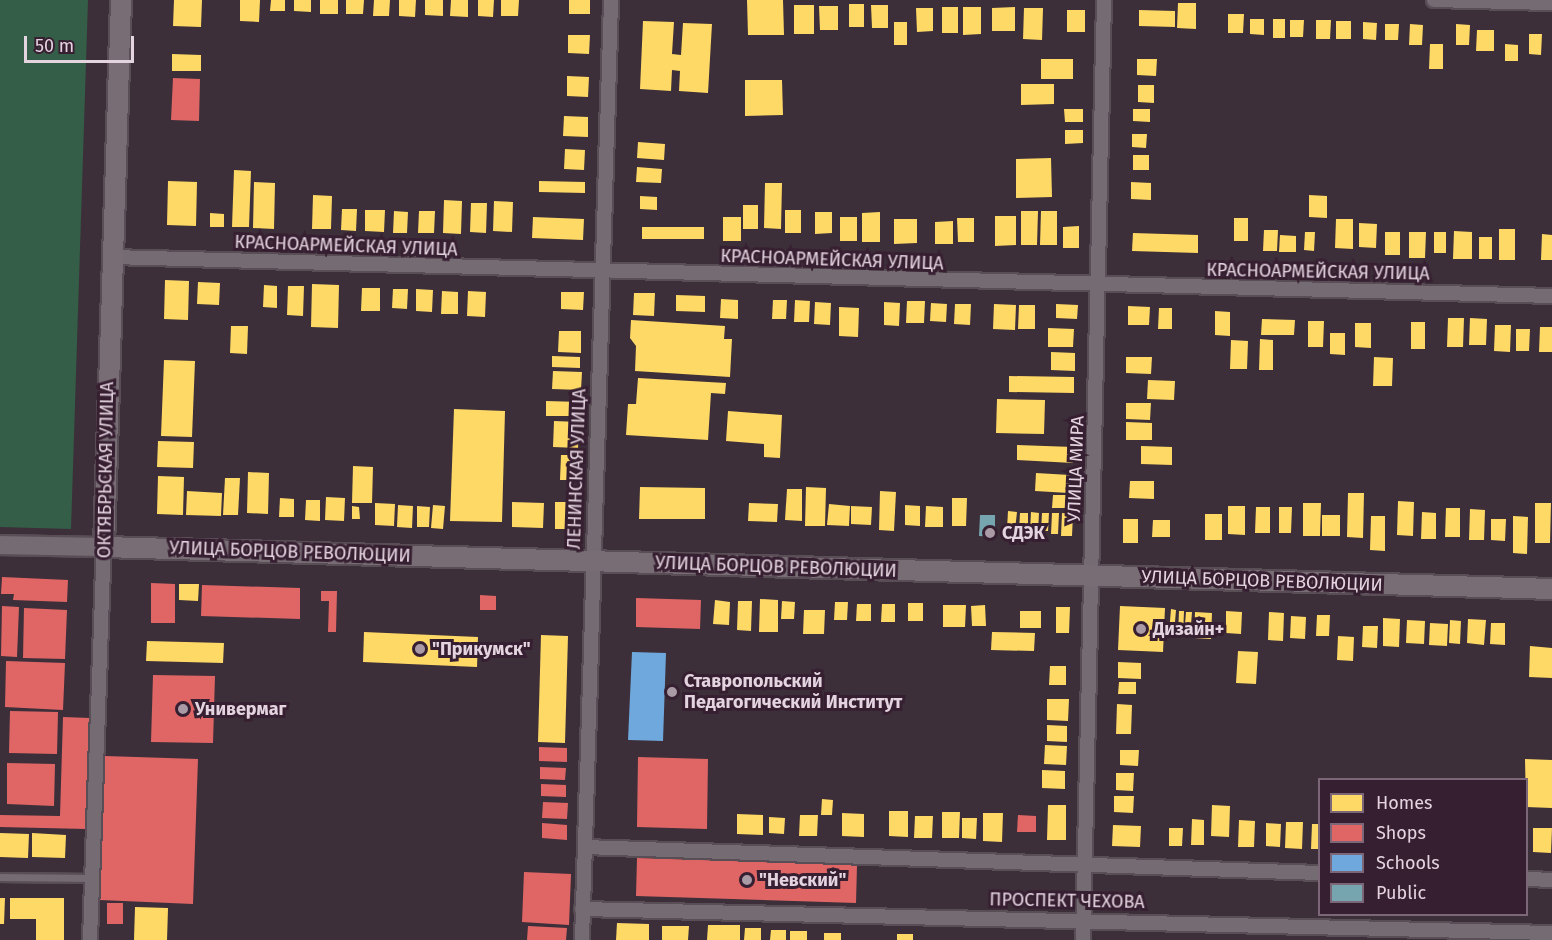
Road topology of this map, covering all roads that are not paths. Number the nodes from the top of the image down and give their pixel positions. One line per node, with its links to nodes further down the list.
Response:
1 (121, 0): 6 (main road, ОКТЯБРЬСКАЯ УЛИЦА)
2 (610, 0): 7 (street, ЛЕНИНСКАЯ УЛИЦА)
3 (1104, 0): 8 (street, УЛИЦА МИРА)
4 (1434, 0): 5 (street)
5 (1552, 3)
6 (111, 257): 7 (street, КРАСНОАРМЕЙСКАЯ УЛИЦА); 11 (main road, ОКТЯБРЬСКАЯ УЛИЦА)
7 (603, 272): 8 (street, КРАСНОАРМЕЙСКАЯ УЛИЦА); 12 (street, ЛЕНИНСКАЯ УЛИЦА)
8 (1100, 285): 9 (street, КРАСНОАРМЕЙСКАЯ УЛИЦА); 13 (street, УЛИЦА МИРА)
9 (1552, 296)
10 (0, 545): 11 (street, УЛИЦА БОРЦОВ РЕВОЛЮЦИИ)
11 (104, 547): 12 (main road, УЛИЦА БОРЦОВ РЕВОЛЮЦИИ); 19 (street, ОКТЯБРЬСКАЯ УЛИЦА)
12 (591, 561): 13 (main road, УЛИЦА БОРЦОВ РЕВОЛЮЦИИ); 15 (street, ЛЕНИНСКАЯ УЛИЦА)
13 (1091, 576): 14 (main road, УЛИЦА БОРЦОВ РЕВОЛЮЦИИ); 16 (street, УЛИЦА МИРА)
14 (1552, 589)
15 (585, 847): 16 (street, ПРОСПЕКТ ЧЕХОВА); 22 (street, ЛЕНИНСКАЯ УЛИЦА)
16 (1087, 867): 17 (street, ПРОСПЕКТ ЧЕХОВА); 23 (street, УЛИЦА МИРА)
17 (1318, 873)
18 (0, 877): 19 (lane)
19 (92, 878): 25 (street, ОКТЯБРЬСКАЯ УЛИЦА)
20 (1528, 879): 21 (street)
21 (1552, 880)
22 (582, 909): 23 (street, ПРОСПЕКТ ЧЕХОВА); 26 (street, ЛЕНИНСКАЯ УЛИЦА)
23 (1084, 919): 24 (street, ПРОСПЕКТ ЧЕХОВА); 27 (street, УЛИЦА МИРА)
24 (1552, 933)
25 (90, 940)
26 (582, 940)
27 (1083, 940)

